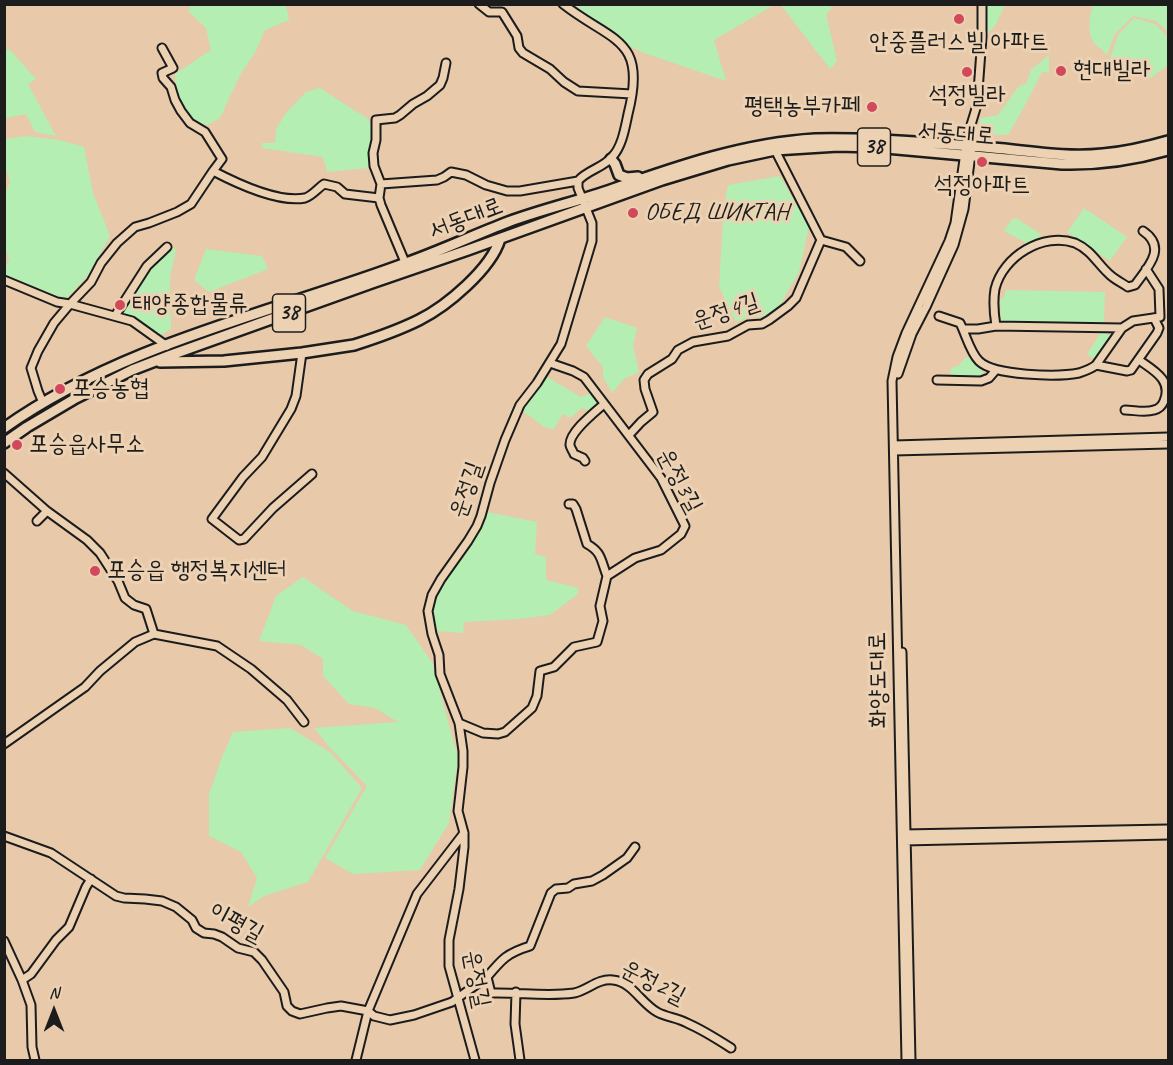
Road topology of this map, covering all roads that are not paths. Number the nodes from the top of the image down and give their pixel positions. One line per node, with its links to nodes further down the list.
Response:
1 (479, 4): 4 (street)
2 (562, 4): 7 (street)
3 (982, 4): 10 (street, 서동대로)
4 (503, 8): 7 (street)
5 (162, 48): 13 (street)
6 (446, 63): 16 (street)
7 (632, 94): 12 (street)
8 (1168, 141): 10 (main road, 서동대로 / 38)
9 (775, 150): 10 (main road, 서동대로 / 38); 18 (main road, 서동대로 / 38); 21 (street)
10 (969, 150): 11 (main road, 서동대로 / 38); 14 (main road, 서동대로 / 38); 51 (street, 화양도대로)
11 (1168, 150)
12 (611, 159): 14 (main road); 15 (street)
13 (213, 171): 17 (street); 27 (street)
14 (643, 178): 18 (main road, 서동대로 / 38)
15 (578, 181): 16 (street); 18 (street, 운정길)
16 (381, 184): 17 (street)
17 (379, 198): 24 (street)
18 (584, 203): 20 (main road, 서동대로 / 38); 24 (main road, 서동대로 / 38); 39 (street, 운정길)
19 (1143, 231): 25 (street)
20 (500, 239): 24 (main road, 서동대로 / 38); 36 (main road, 서동대로)
21 (821, 240): 23 (street); 35 (street, 운정4길)
22 (167, 247): 28 (street)
23 (860, 261)
24 (407, 267): 34 (main road, 서동대로 / 38); 38 (main road, 서동대로 / 38)
25 (1146, 269): 30 (street); 31 (street)
26 (4, 280): 27 (street)
27 (70, 304): 28 (street); 43 (street)
28 (115, 316): 34 (street)
29 (939, 316): 33 (street)
30 (1154, 318): 32 (street); 37 (street)
31 (996, 326): 32 (street); 33 (street)
32 (1122, 328): 40 (street)
33 (963, 329): 41 (street)
34 (167, 346): 43 (main road, 서동대로 / 38)
35 (678, 350): 47 (street, 운정3길)
36 (302, 353): 38 (main road, 서동대로); 54 (street)
37 (1139, 360): 40 (street); 45 (street)
38 (154, 362): 49 (main road, 서동대로 / 38)
39 (550, 363): 44 (street, 운정3길); 61 (street, 운정길)
40 (1096, 365): 41 (street)
41 (996, 370): 42 (street)
42 (937, 380)
43 (44, 403): 46 (main road, 서동대로 / 38)
44 (604, 404): 47 (street, 운정3길); 52 (street)
45 (1125, 410)
46 (4, 428)
47 (629, 435): 58 (street, 운정3길)
48 (1168, 437): 51 (street)
49 (4, 443)
50 (1168, 444): 51 (street)
51 (896, 448): 68 (street, 화양도대로)
52 (585, 462)
53 (4, 473): 56 (street)
54 (312, 474)
55 (569, 504): 58 (street)
56 (47, 511): 57 (street); 59 (street)
57 (37, 521)
58 (607, 576): 61 (street)
59 (154, 634): 60 (street); 62 (street)
60 (304, 722)
61 (459, 723): 64 (street, 운정길)
62 (4, 744)
63 (1168, 829): 65 (street)
64 (464, 833): 75 (street, 운정길); 76 (street)
65 (1068, 835): 67 (street); 68 (street)
66 (4, 836): 70 (street, 이평길)
67 (1168, 836)
68 (904, 838): 82 (street, 화양도대로); 83 (street, 화양도대로)
69 (635, 847): 72 (street)
70 (92, 879): 73 (street); 76 (street, 이평길)
71 (4, 941): 73 (street)
72 (487, 977): 74 (street, 운정2길); 75 (street)
73 (22, 980): 78 (street)
74 (516, 992): 77 (street, 운정2길); 81 (street)
75 (457, 999): 76 (street, 이평길); 80 (street, 운정길)
76 (368, 1011): 79 (street)
77 (731, 1048)
78 (35, 1060)
79 (356, 1060)
80 (475, 1060)
81 (520, 1060)
82 (906, 1060)
83 (911, 1060)

